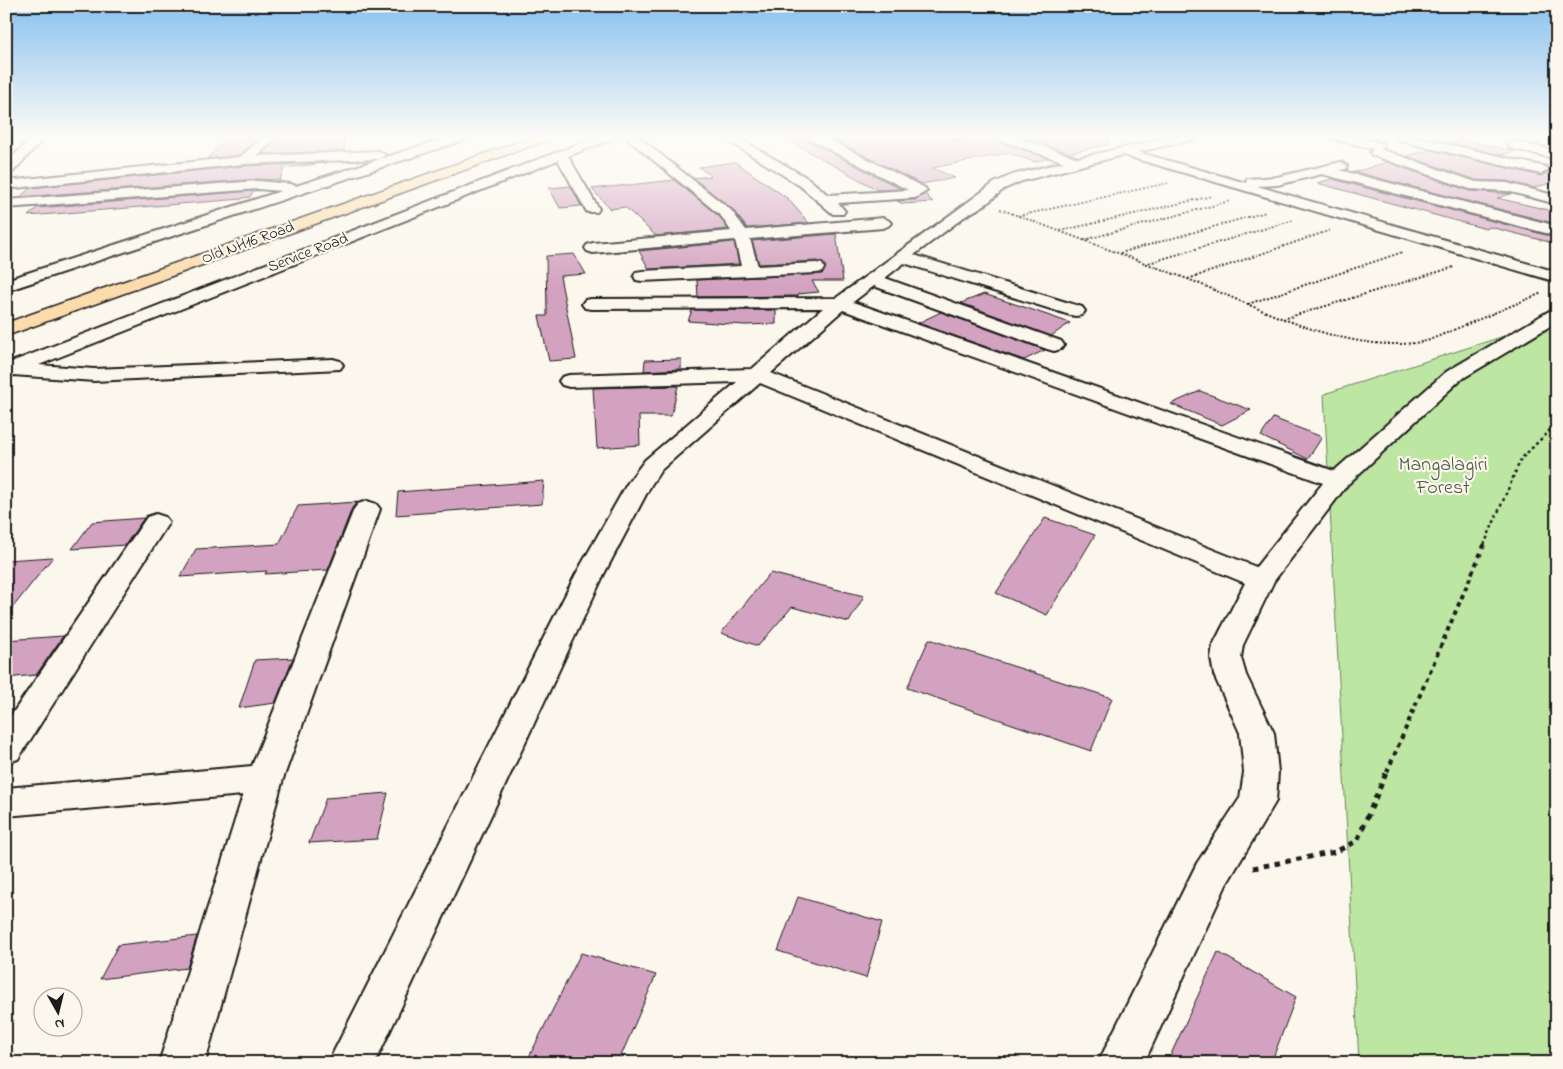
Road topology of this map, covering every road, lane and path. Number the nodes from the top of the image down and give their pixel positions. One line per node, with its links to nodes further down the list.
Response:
1 (50, 186): 27 (street)
2 (107, 186): 23 (street)
3 (165, 186): 24 (street)
4 (247, 186): 19 (street)
5 (275, 186): 21 (street)
6 (310, 186): 21 (street)
7 (371, 186): 61 (main road, Old NH16 Road)
8 (407, 186): 63 (main road, Old NH16 Road)
9 (481, 186): 66 (street, Service Road)
10 (578, 186): 31 (street)
11 (692, 186): 41 (street)
12 (808, 186): 25 (street)
13 (910, 186): 25 (street)
14 (999, 186): 28 (street)
15 (1153, 186): 35 (path)
16 (1245, 186): 20 (street)
17 (1385, 186): 40 (street)
18 (1476, 186): 26 (street)
19 (221, 187): 24 (street)
20 (1249, 187): 22 (street); 39 (path)
21 (301, 189): 55 (street)
22 (1264, 192): 29 (street); 42 (path)
23 (100, 197): 24 (street); 27 (street); 32 (street)
24 (159, 198)
25 (824, 200): 38 (street)
26 (1557, 200)
27 (34, 202): 30 (street); 34 (street)
28 (981, 202): 35 (path); 46 (street)
29 (1300, 202): 33 (street); 45 (path)
30 (6, 204)
31 (592, 209)
32 (92, 210)
33 (1328, 210): 36 (street); 48 (path)
34 (21, 214)
35 (1017, 216): 39 (path)
36 (1362, 220): 43 (street); 54 (path)
37 (883, 223): 38 (street)
38 (853, 225): 41 (street)
39 (1059, 231): 42 (path)
40 (1557, 231)
41 (741, 234): 44 (street); 50 (street)
42 (1084, 240): 45 (path)
43 (1435, 242): 47 (street); 59 (path)
44 (593, 248)
45 (1119, 253): 48 (path)
46 (902, 256): 53 (street); 60 (street)
47 (1488, 256): 52 (street); 62 (path)
48 (1145, 264): 54 (path)
49 (816, 268): 50 (street)
50 (751, 271): 51 (street)
51 (642, 276)
52 (1557, 277)
53 (872, 279): 57 (street); 64 (street)
54 (1187, 279): 59 (path)
55 (6, 286)
56 (1552, 302): 62 (path); 70 (street)
57 (840, 303): 58 (street); 67 (street); 70 (street)
58 (591, 304)
59 (1248, 304): 62 (path)
60 (1076, 311)
61 (6, 315)
62 (1282, 320)
63 (6, 330)
64 (1054, 346)
65 (333, 365): 66 (street)
66 (8, 371)
67 (757, 375): 68 (street); 73 (street); 79 (street)
68 (569, 381)
69 (1557, 423): 77 (path)
70 (1338, 480): 73 (street)
71 (367, 509): 75 (street)
72 (156, 522): 74 (street)
73 (1261, 579): 77 (street)
74 (6, 750)
75 (265, 778): 76 (street); 78 (street)
76 (6, 802)
77 (1211, 875): 80 (street)
78 (182, 1063)
79 (351, 1063)
80 (1121, 1063)

